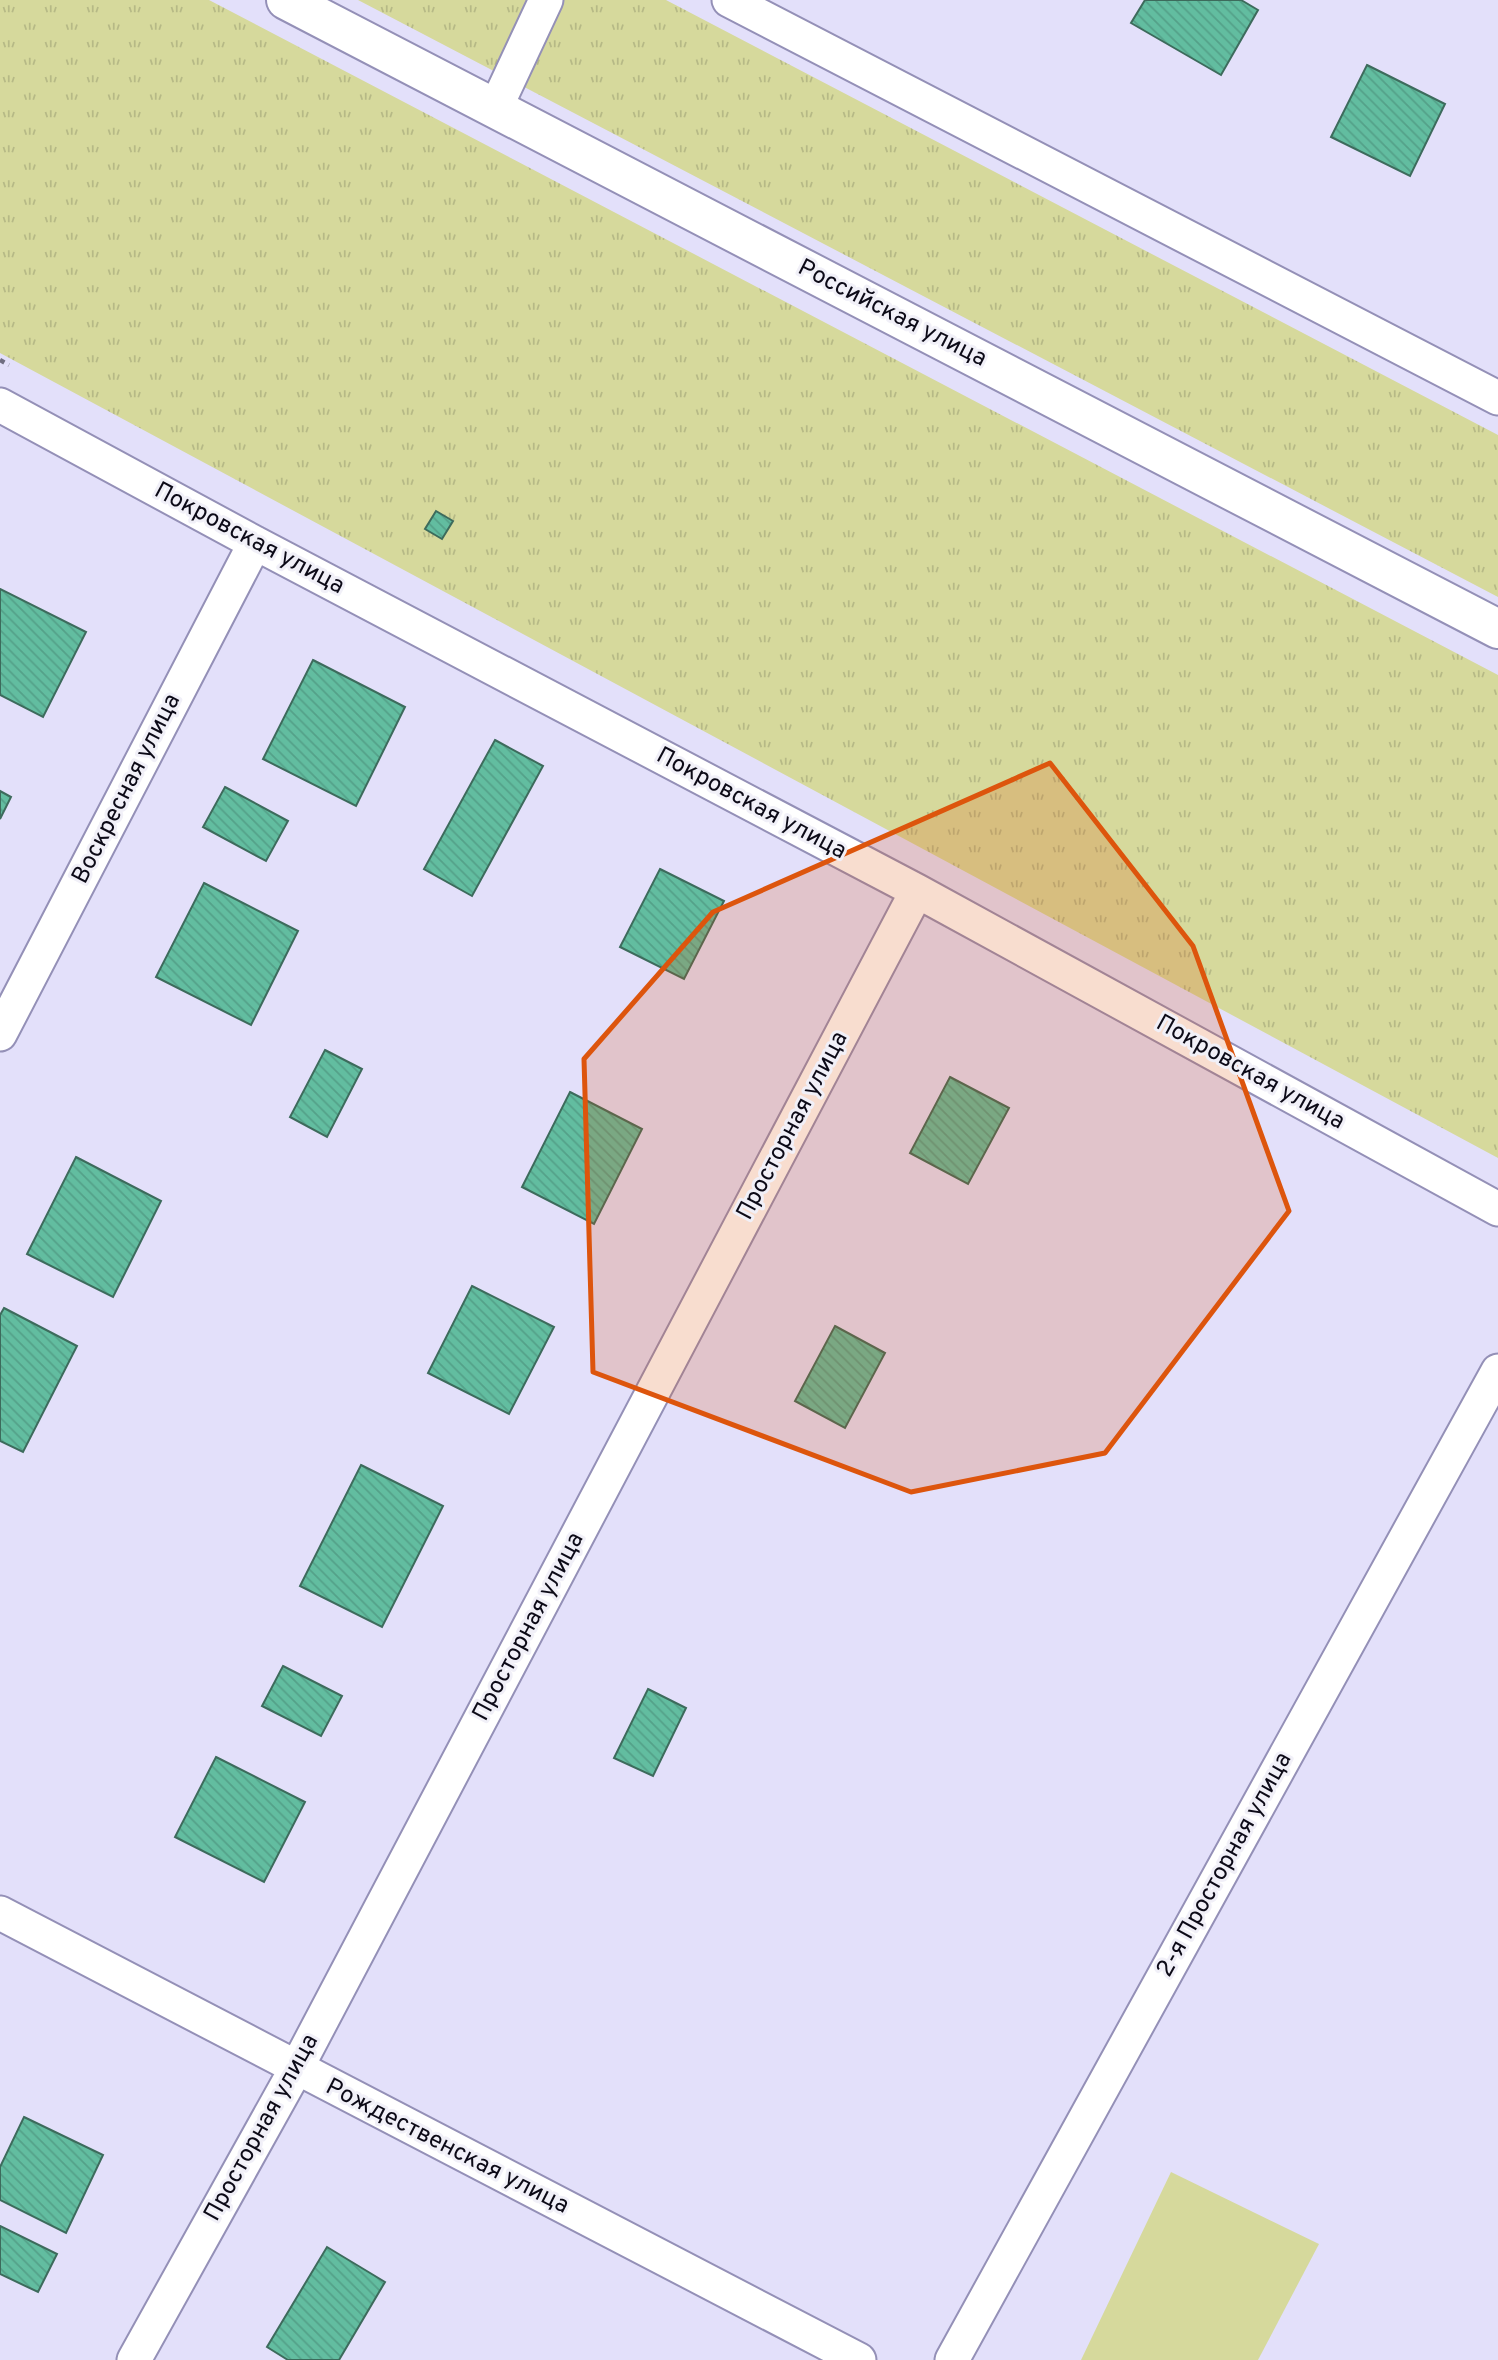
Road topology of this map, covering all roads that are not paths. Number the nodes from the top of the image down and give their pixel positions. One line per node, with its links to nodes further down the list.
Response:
1 (286, 0): 4 (main road, Российская улица)
2 (546, 0): 4 (street)
3 (729, 0): 5 (street)
4 (495, 108): 8 (main road, Российская улица)
5 (1498, 398)
6 (0, 405): 7 (street, Покровская улица)
7 (255, 543): 9 (street, Покровская улица); 10 (street, Воскресная улица)
8 (1498, 629)
9 (917, 891): 11 (street, Покровская улица); 14 (street, Просторная улица)
10 (0, 1034)
11 (1498, 1209)
12 (1498, 1371): 17 (street, 2-я Просторная улица)
13 (0, 1913): 14 (street, Рождественская улица)
14 (296, 2069): 15 (street, Просторная улица); 16 (street, Рождественская улица)
15 (134, 2360)
16 (859, 2360)
17 (952, 2360)

